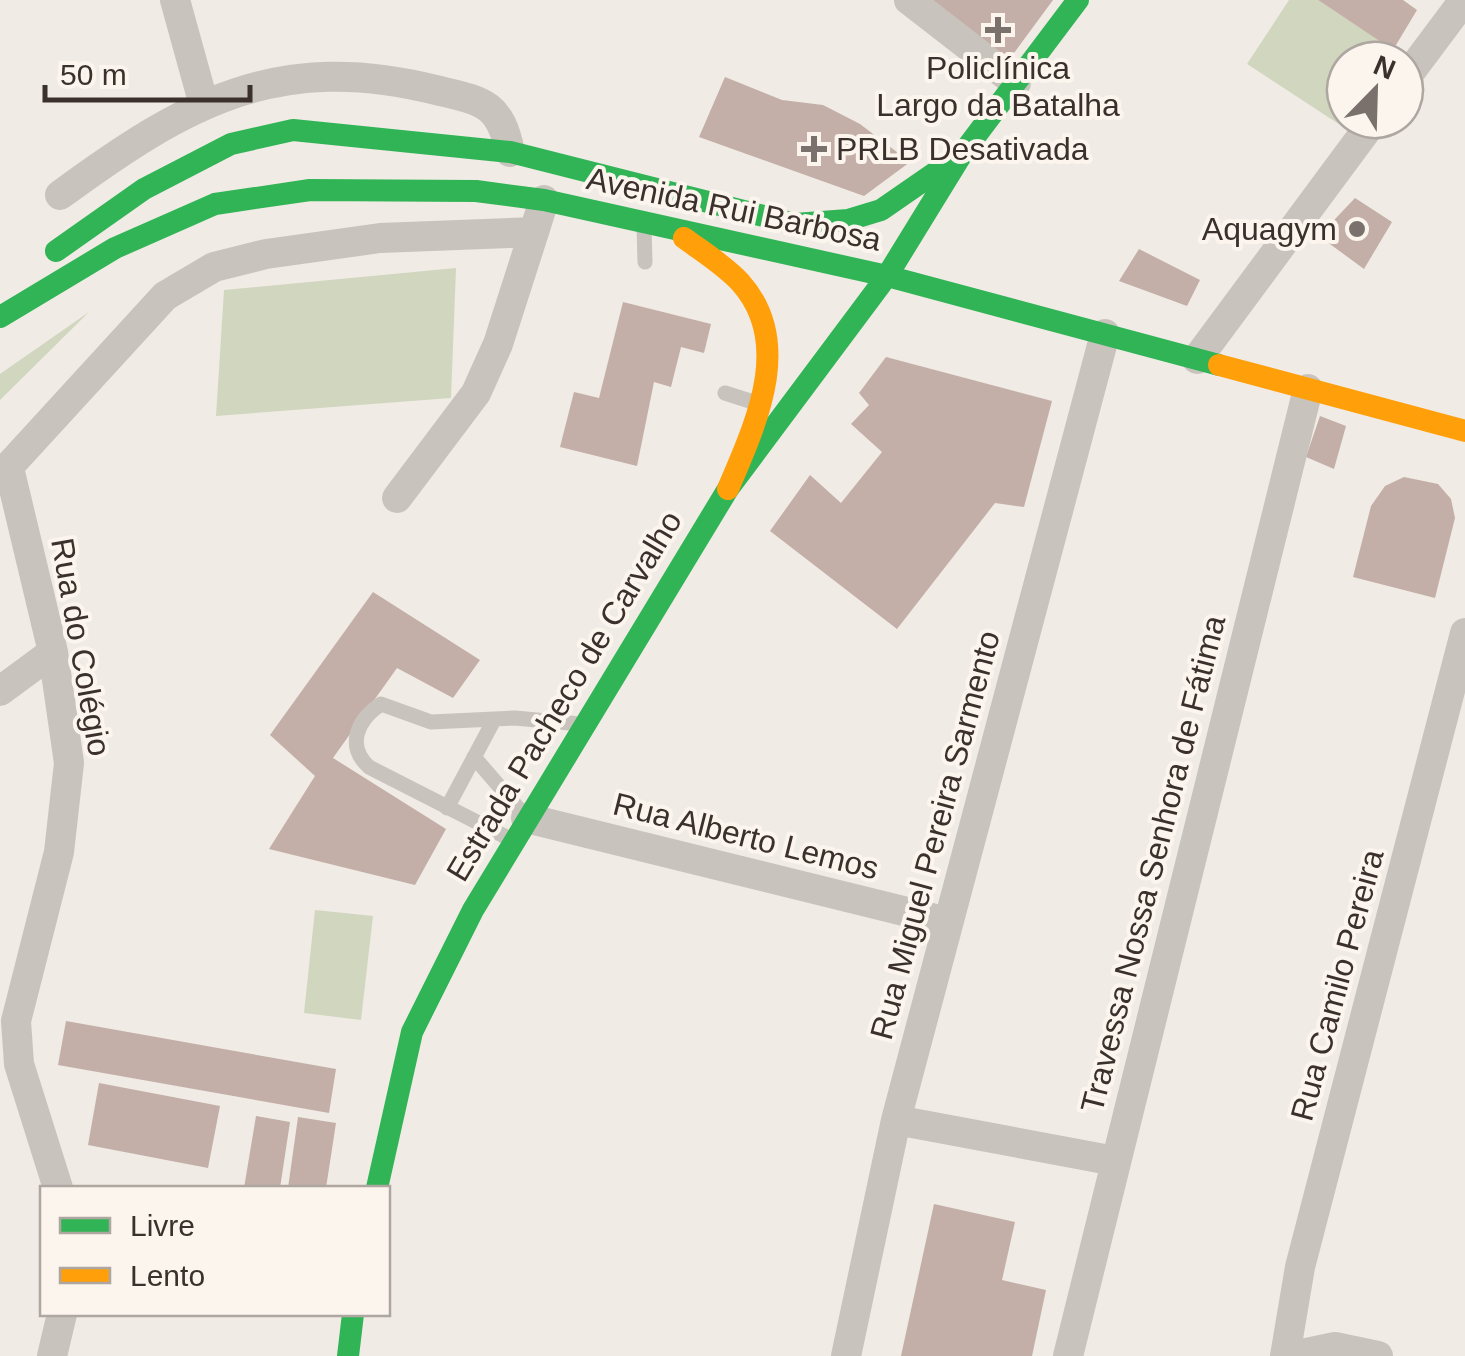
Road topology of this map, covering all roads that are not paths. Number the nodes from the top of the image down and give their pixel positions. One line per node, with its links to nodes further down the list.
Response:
1 (175, 0): 7 (street)
2 (909, 0): 6 (street)
3 (1078, 0): 6 (main road)
4 (1464, 0): 5 (street)
5 (1425, 52)
6 (1016, 83): 10 (main road)
7 (204, 105): 9 (street); 11 (street)
8 (1359, 140): 21 (street)
9 (510, 152): 10 (main road, Avenida Rui Barbosa); 17 (main road, Avenida Rui Barbosa)
10 (962, 154): 18 (main road, Estrada Pacheco de Carvalho)
11 (60, 195)
12 (544, 200): 13 (main road, Avenida Rui Barbosa); 14 (street); 19 (main road, Avenida Rui Barbosa)
13 (644, 224): 15 (main road, Avenida Rui Barbosa); 16 (lane)
14 (534, 232): 26 (street); 28 (street)
15 (678, 232): 18 (main road, Avenida Rui Barbosa); 24 (main road)
16 (645, 262)
17 (32, 266)
18 (887, 276): 20 (main road, Avenida Rui Barbosa); 27 (main road, Estrada Pacheco de Carvalho)
19 (0, 317)
20 (1104, 334): 21 (main road, Avenida Rui Barbosa); 37 (street, Rua Miguel Pereira Sarmento)
21 (1197, 359): 22 (main road, Avenida Rui Barbosa)
22 (1308, 389): 25 (main road, Avenida Rui Barbosa); 39 (street, Travessa Nossa Senhora de Fátima)
23 (726, 393): 24 (lane)
24 (762, 405): 27 (main road)
25 (1465, 431)
26 (4, 472): 30 (street, Rua do Colégio)
27 (728, 489): 33 (main road, Estrada Pacheco de Carvalho)
28 (397, 498)
29 (1465, 634): 48 (street, Rua Camilo Pereira)
30 (52, 652): 31 (street); 40 (street, Rua do Colégio)
31 (0, 691)
32 (494, 720): 33 (lane); 34 (lane); 35 (lane)
33 (584, 724): 36 (main road, Estrada Pacheco de Carvalho)
34 (474, 757): 35 (lane); 36 (lane)
35 (446, 808): 36 (lane)
36 (520, 829): 37 (street, Rua Alberto Lemos); 41 (main road, Estrada Pacheco de Carvalho)
37 (948, 922): 38 (street, Rua Miguel Pereira Sarmento)
38 (896, 1120): 39 (street); 46 (street, Rua Miguel Pereira Sarmento)
39 (1116, 1162): 47 (street, Travessa Nossa Senhora de Fátima)
40 (57, 1186)
41 (377, 1186)
42 (62, 1316): 44 (street)
43 (353, 1316): 45 (main road)
44 (52, 1356)
45 (348, 1356)
46 (846, 1356)
47 (1068, 1356)
48 (1289, 1356): 49 (street)
49 (1378, 1356)

